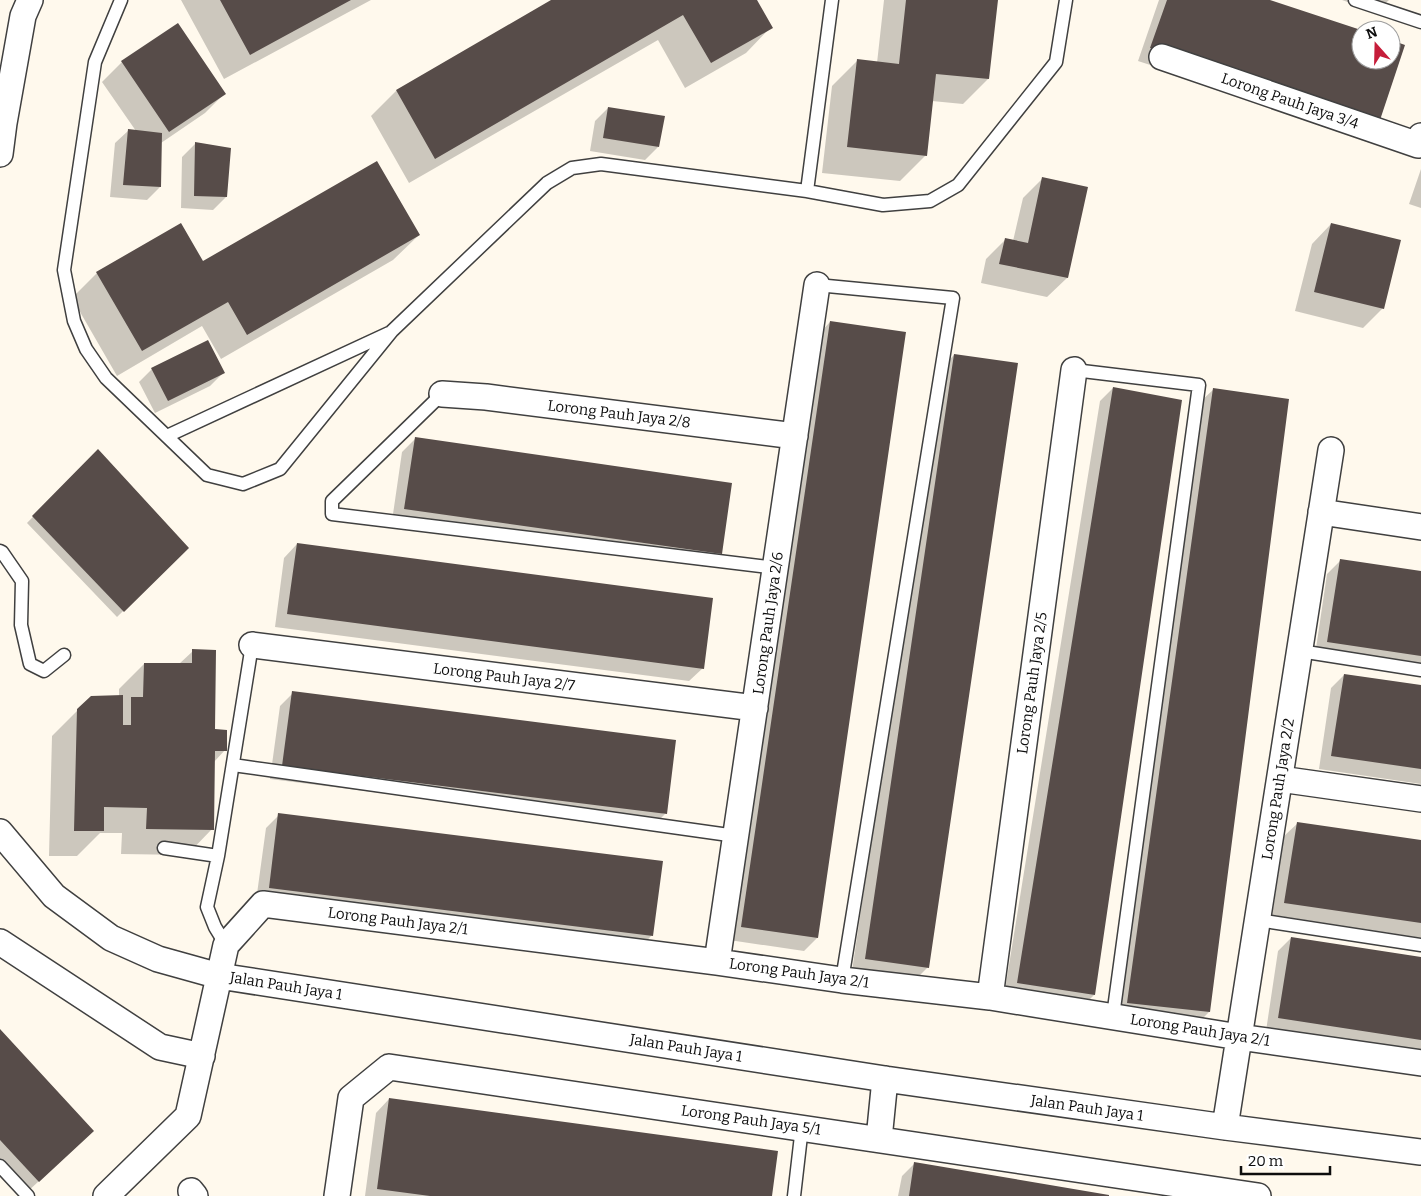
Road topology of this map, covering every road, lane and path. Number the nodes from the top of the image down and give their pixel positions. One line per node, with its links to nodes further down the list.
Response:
1 (30, 0): 8 (street)
2 (121, 0): 16 (lane)
3 (832, 0): 11 (lane)
4 (1066, 0): 11 (lane)
5 (1355, 0): 6 (lane)
6 (1421, 22)
7 (1162, 57): 9 (street, Lorong Pauh Jaya 3/4)
8 (2, 122): 10 (street)
9 (1420, 140)
10 (0, 154)
11 (807, 191): 13 (lane)
12 (817, 284): 17 (street, Lorong Pauh Jaya 2/6); 41 (lane)
13 (392, 331): 16 (lane); 16 (lane)
14 (1074, 370): 42 (street, Lorong Pauh Jaya 2/5); 43 (lane)
15 (442, 394): 17 (street, Lorong Pauh Jaya 2/8); 22 (lane)
16 (167, 436)
17 (795, 436): 22 (street, Lorong Pauh Jaya 2/6)
18 (1331, 450): 19 (street, Lorong Pauh Jaya 2/2)
19 (1321, 512): 20 (street); 24 (street, Lorong Pauh Jaya 2/2)
20 (1421, 527)
21 (0, 552): 25 (lane)
22 (776, 568): 27 (street, Lorong Pauh Jaya 2/6)
23 (252, 645): 27 (street, Lorong Pauh Jaya 2/7); 28 (lane)
24 (1300, 651): 26 (lane); 29 (street, Lorong Pauh Jaya 2/2)
25 (64, 656)
26 (1421, 670)
27 (755, 708): 32 (street, Lorong Pauh Jaya 2/6)
28 (233, 765): 32 (lane); 34 (lane)
29 (1280, 779): 30 (street); 35 (street, Lorong Pauh Jaya 2/2)
30 (1421, 799)
31 (0, 832): 40 (street, Jalan Pauh Jaya 1)
32 (736, 836): 39 (street, Lorong Pauh Jaya 2/6)
33 (164, 848): 34 (lane)
34 (218, 856): 38 (lane)
35 (1258, 920): 37 (lane); 44 (street, Lorong Pauh Jaya 2/2)
36 (0, 942): 45 (street)
37 (1421, 945)
38 (226, 946): 39 (street, Lorong Pauh Jaya 2/1); 40 (street, Lorong Pauh Jaya 2/1)
39 (717, 962): 41 (street, Lorong Pauh Jaya 2/1)
40 (219, 976): 45 (street, Lorong Pauh Jaya 2/1); 47 (street, Jalan Pauh Jaya 1)
41 (842, 980): 42 (street, Lorong Pauh Jaya 2/1)
42 (990, 997): 43 (street, Lorong Pauh Jaya 2/1)
43 (1113, 1016): 44 (street, Lorong Pauh Jaya 2/1)
44 (1239, 1037): 46 (street, Lorong Pauh Jaya 2/1); 49 (street, Lorong Pauh Jaya 2/2)
45 (202, 1056): 54 (street, Lorong Pauh Jaya 2/1)
46 (1421, 1063)
47 (886, 1080): 49 (street, Jalan Pauh Jaya 1); 50 (street)
48 (802, 1127): 50 (street, Lorong Pauh Jaya 5/1); 55 (street, Lorong Pauh Jaya 5/1); 56 (lane)
49 (1225, 1127): 51 (street, Jalan Pauh Jaya 1)
50 (878, 1139): 57 (street, Lorong Pauh Jaya 5/1)
51 (1421, 1152)
52 (0, 1166): 53 (lane)
53 (28, 1196)
54 (106, 1196)
55 (337, 1196)
56 (794, 1196)
57 (1258, 1196)

